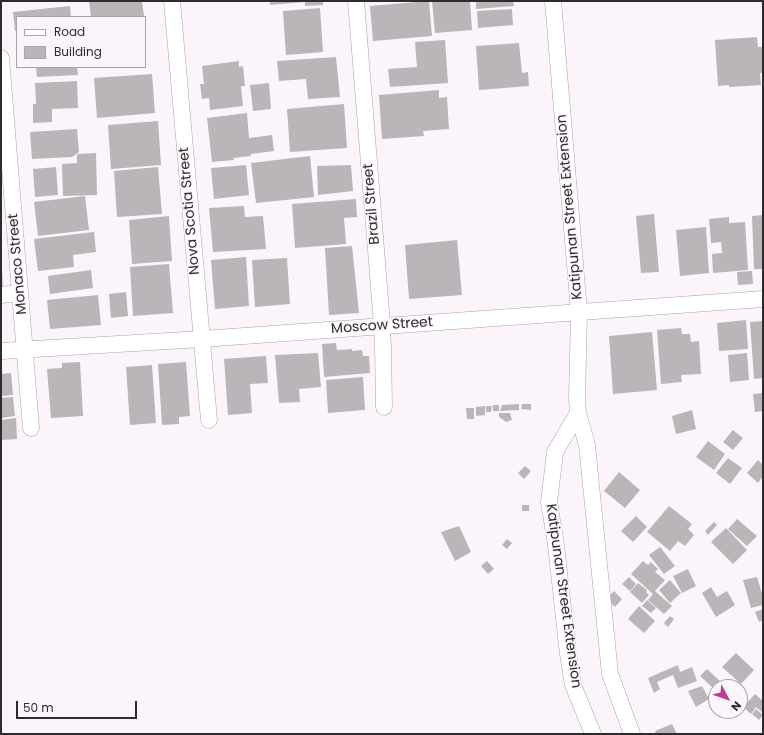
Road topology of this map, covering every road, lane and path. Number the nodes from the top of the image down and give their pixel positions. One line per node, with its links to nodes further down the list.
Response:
1 (172, 1): 10 (street, Nova Scotia Street)
2 (356, 1): 9 (street, Brazil Street)
3 (553, 1): 8 (street, Katipunan Street Extension)
4 (1, 58): 5 (street, Monaco Street)
5 (20, 293): 6 (street); 11 (street, Monaco Street)
6 (1, 295)
7 (763, 299): 8 (street, Moscow Street)
8 (579, 312): 9 (street, Moscow Street); 14 (street, Katipunan Street Extension)
9 (382, 326): 10 (street, Moscow Street); 13 (street, Brazil Street)
10 (202, 339): 11 (street, Moscow Street); 15 (street, Nova Scotia Street)
11 (24, 350): 12 (street, Moscow Street); 16 (street, Monaco Street)
12 (1, 351)
13 (384, 407)
14 (578, 413): 17 (street, Katipunan Street Extension); 18 (street, Katipunan Street Extension)
15 (209, 420)
16 (31, 428)
17 (593, 734)
18 (632, 734)

